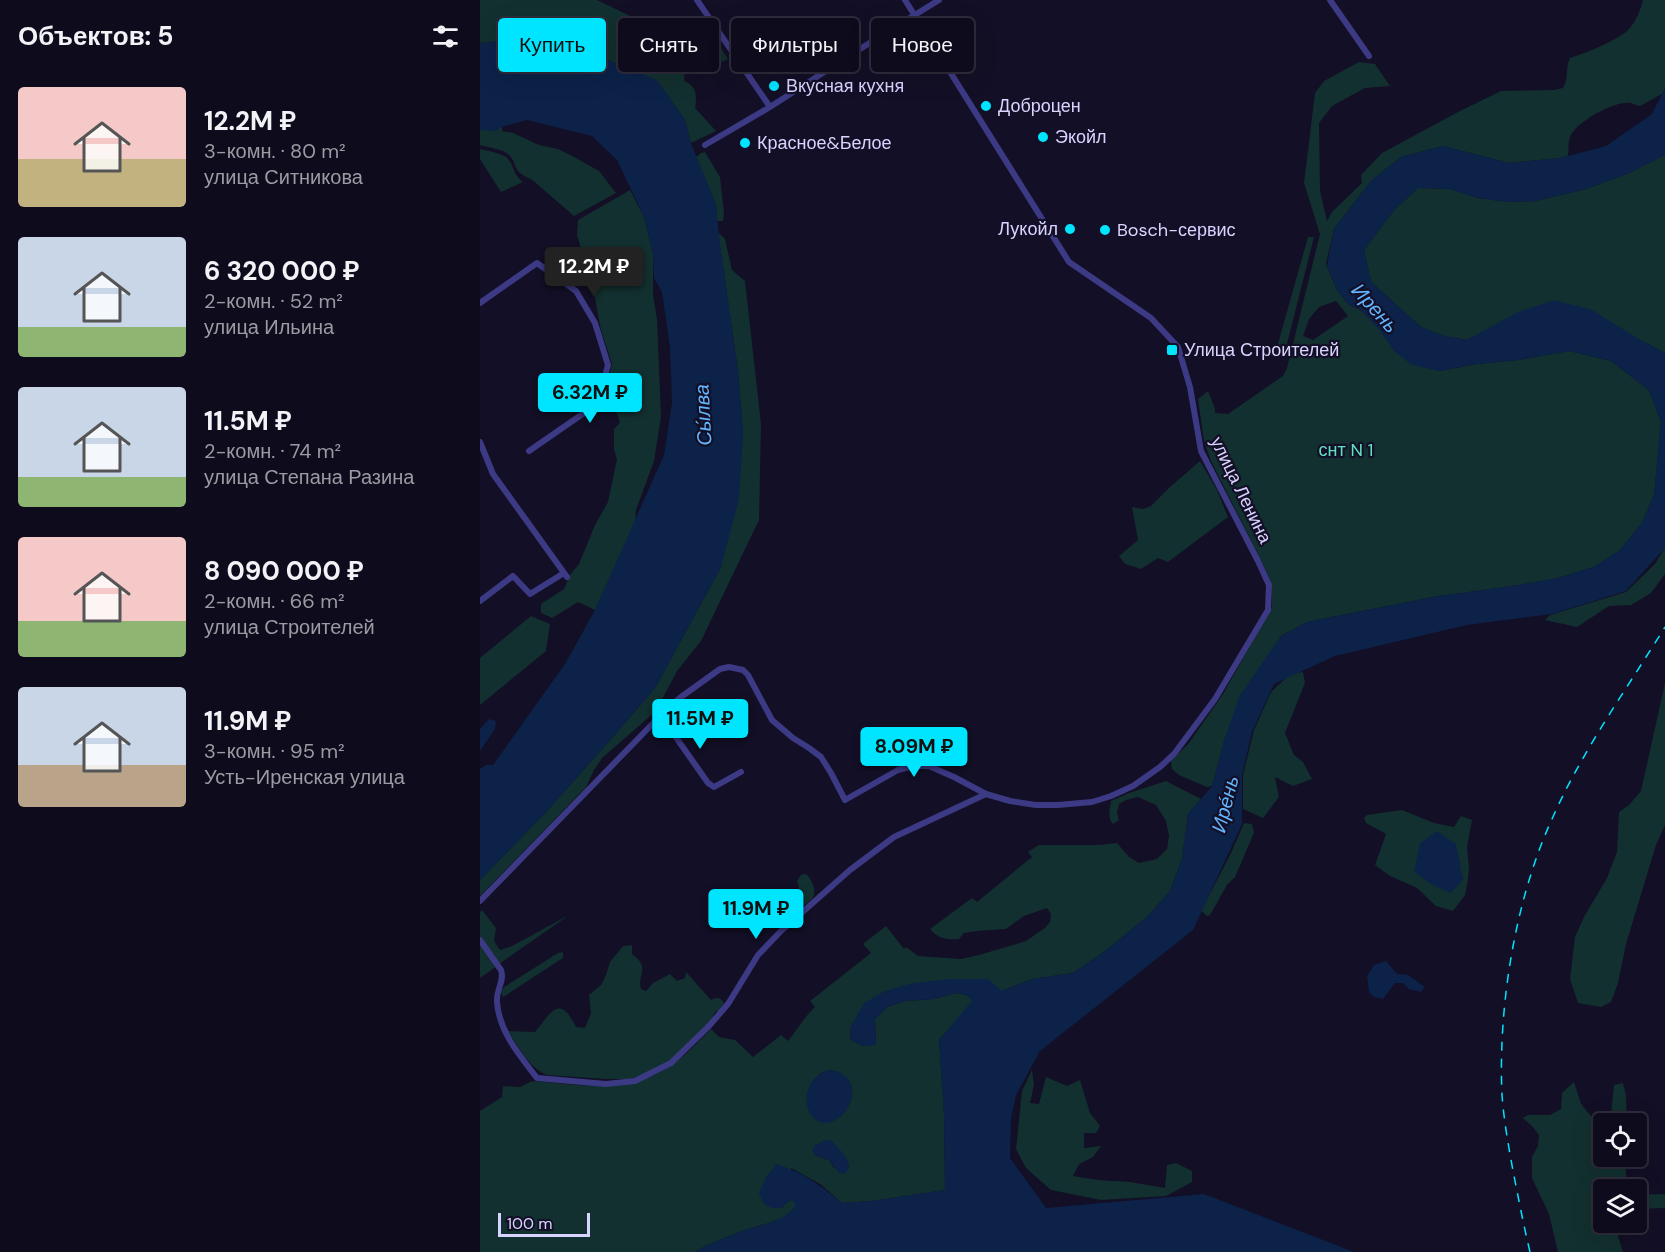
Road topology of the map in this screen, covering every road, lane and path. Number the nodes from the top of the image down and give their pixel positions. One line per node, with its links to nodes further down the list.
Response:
1 (697, 0): 7 (street)
2 (905, 0): 5 (street, улица Ленина)
3 (939, 0): 5 (street)
4 (1330, 0): 6 (street)
5 (915, 15): 7 (street); 15 (street, улица Ленина)
6 (1369, 56)
7 (770, 107): 8 (street)
8 (705, 146)
9 (480, 303): 11 (street)
10 (480, 442): 12 (street)
11 (530, 451)
12 (480, 601)
13 (661, 716): 14 (street); 15 (street); 16 (street)
14 (741, 772)
15 (986, 794): 17 (street)
16 (480, 901)
17 (480, 940)

